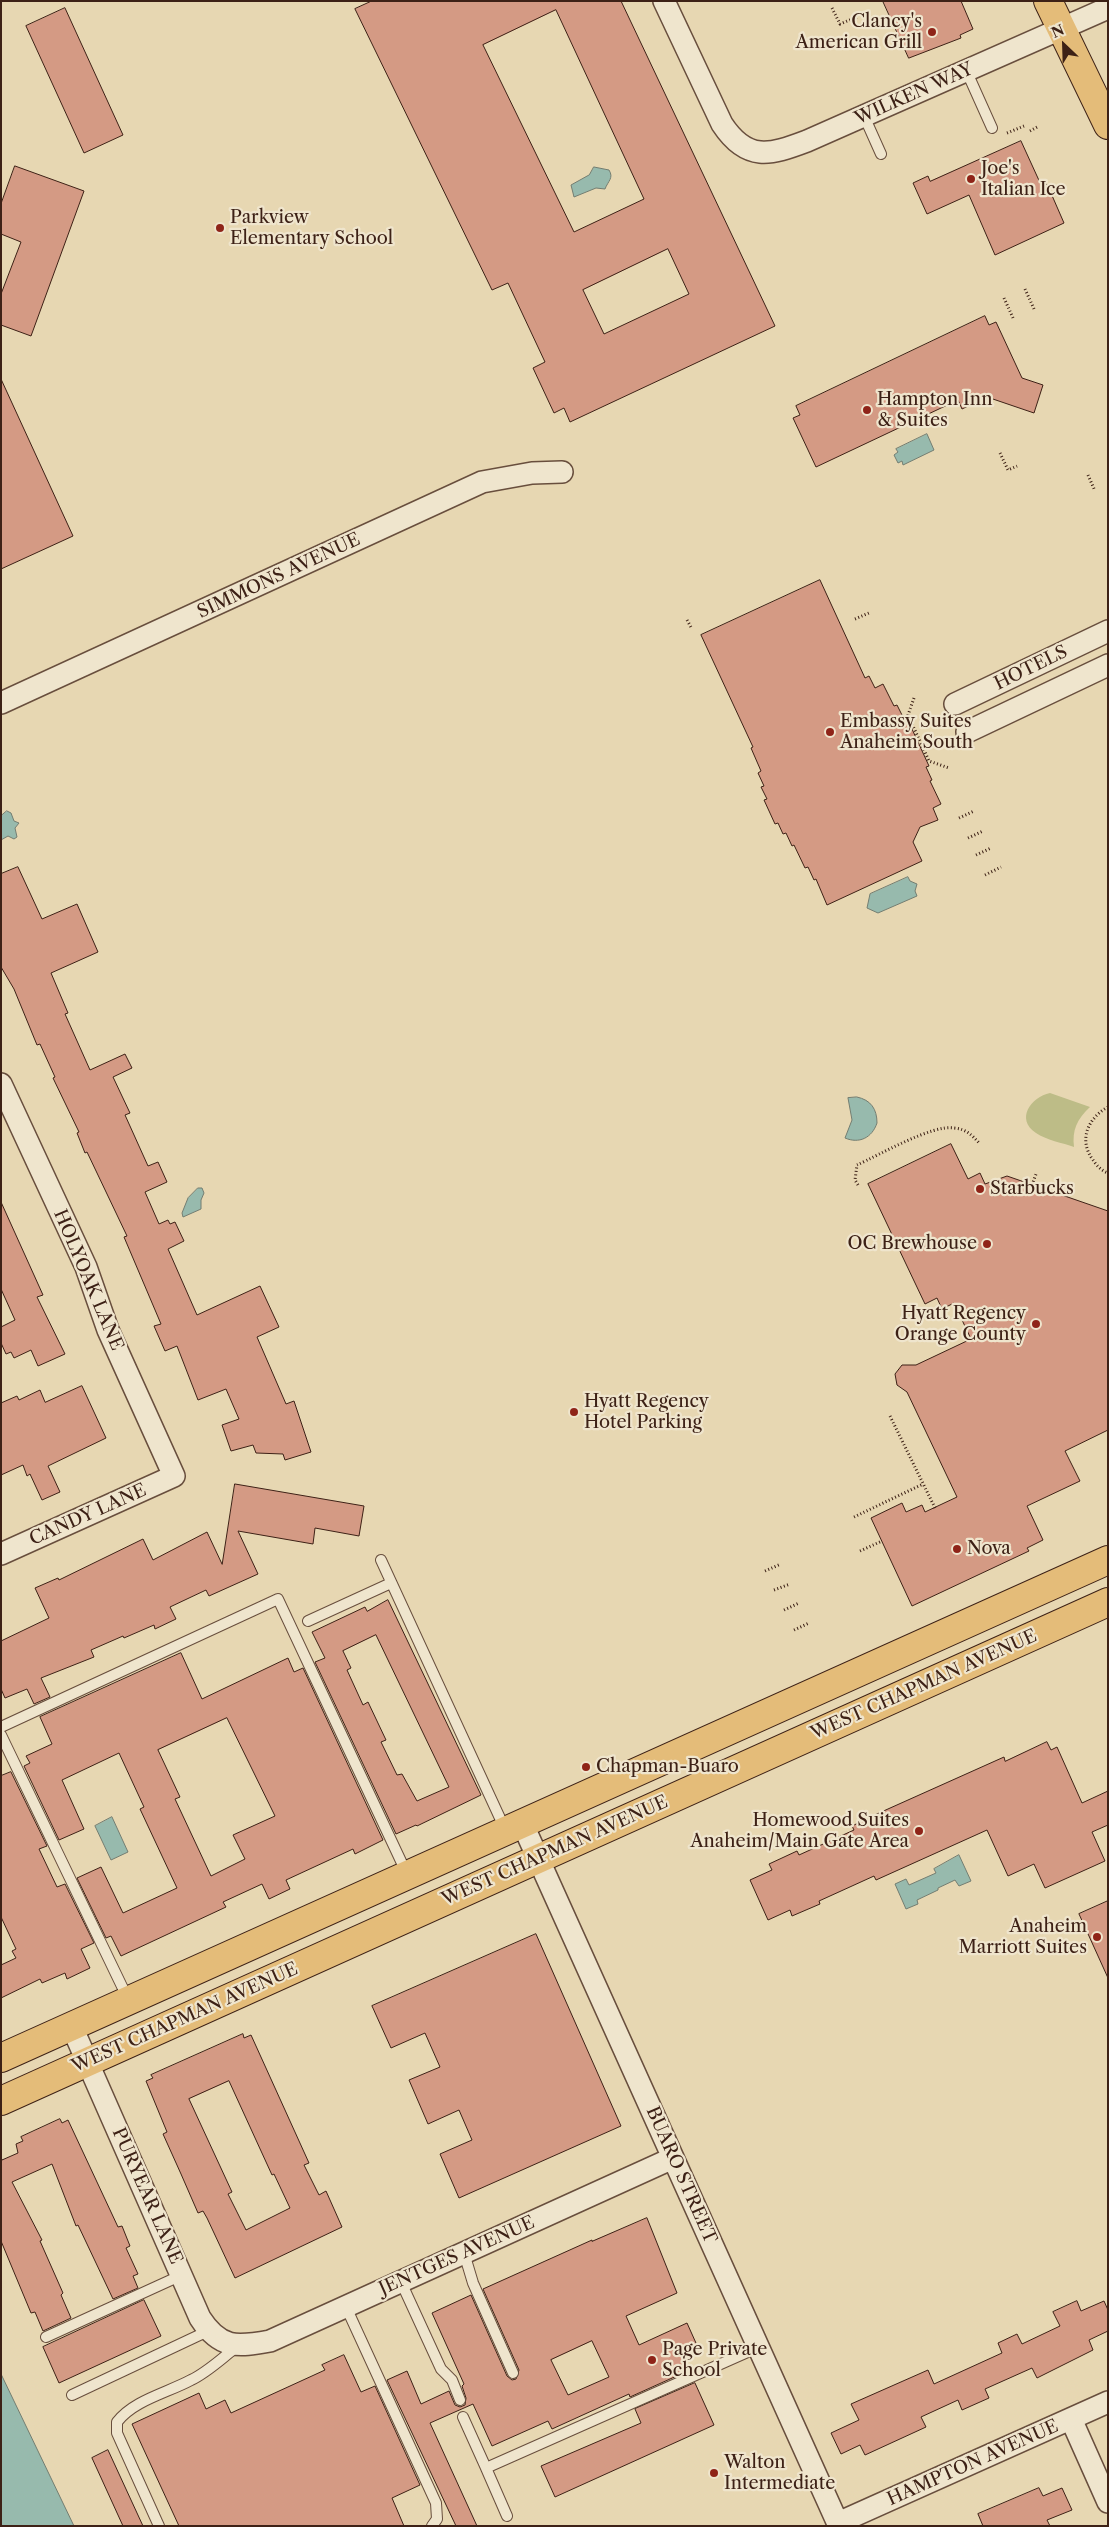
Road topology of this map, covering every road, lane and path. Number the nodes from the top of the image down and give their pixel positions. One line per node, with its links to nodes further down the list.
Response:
1 (664, 1): 8 (street, WILKEN WAY)
2 (1048, 1): 6 (main road)
3 (832, 8): 5 (path)
4 (1108, 8): 6 (street, WILKEN WAY)
5 (856, 17)
6 (1061, 29): 7 (street, WILKEN WAY); 9 (main road)
7 (966, 70): 8 (street, WILKEN WAY); 12 (lane)
8 (864, 116): 15 (lane)
9 (1108, 125)
10 (1024, 126): 14 (path)
11 (1039, 126): 13 (path)
12 (992, 128)
13 (1030, 131)
14 (1007, 133)
15 (881, 154)
16 (1025, 289): 18 (path)
17 (1004, 298): 19 (path)
18 (1034, 309)
19 (1013, 318)
20 (1000, 453): 21 (path)
21 (1017, 466)
22 (562, 472): 32 (street, SIMMONS AVENUE)
23 (1088, 475): 24 (path)
24 (1096, 491)
25 (869, 613): 26 (path)
26 (855, 619)
27 (687, 620): 28 (path)
28 (692, 629)
29 (1108, 631): 33 (street, HOTELS)
30 (1108, 665): 34 (street, HOTELS)
31 (914, 698): 35 (path)
32 (1, 703)
33 (955, 704)
34 (967, 732)
35 (949, 768)
36 (974, 811): 37 (path)
37 (959, 818)
38 (983, 831): 39 (path)
39 (968, 838)
40 (991, 848): 41 (path)
41 (976, 855)
42 (1001, 867): 43 (path)
43 (985, 875)
44 (1, 1084): 52 (street, HOLYOAK LANE)
45 (1108, 1107): 48 (path)
46 (980, 1144): 50 (path)
47 (1036, 1174): 49 (path)
48 (1108, 1174)
49 (1032, 1184)
50 (858, 1185)
51 (890, 1416): 53 (path)
52 (174, 1476): 58 (street, CANDY LANE)
53 (923, 1484): 54 (path); 55 (path)
54 (935, 1508)
55 (854, 1517)
56 (882, 1540): 57 (path)
57 (860, 1551)
58 (1, 1554)
59 (381, 1560): 63 (lane)
60 (1107, 1562): 74 (main road, WEST CHAPMAN AVENUE)
61 (781, 1564): 62 (path)
62 (765, 1570)
63 (391, 1583): 69 (lane); 74 (lane)
64 (790, 1584): 65 (path)
65 (774, 1590)
66 (1108, 1602): 75 (main road, WEST CHAPMAN AVENUE)
67 (799, 1603): 68 (path)
68 (784, 1610)
69 (308, 1621)
70 (809, 1623): 71 (path)
71 (794, 1630)
72 (1, 1727): 76 (lane)
73 (1, 1735): 77 (lane)
74 (515, 1828): 75 (street, BUARO STREET); 76 (main road, WEST CHAPMAN AVENUE)
75 (538, 1859): 80 (main road, WEST CHAPMAN AVENUE); 82 (street, BUARO STREET)
76 (408, 1876): 77 (main road, WEST CHAPMAN AVENUE)
77 (129, 2002): 78 (main road, WEST CHAPMAN AVENUE)
78 (72, 2027): 79 (main road, WEST CHAPMAN AVENUE); 80 (street, PURYEAR LANE)
79 (1, 2058)
80 (87, 2062): 81 (main road, WEST CHAPMAN AVENUE); 84 (street, PURYEAR LANE)
81 (1, 2101)
82 (673, 2158): 83 (street, JENTGES AVENUE); 90 (street, BUARO STREET)
83 (464, 2253): 85 (street, JENTGES AVENUE); 91 (lane)
84 (182, 2275): 87 (street, PURYEAR LANE); 88 (lane)
85 (401, 2282): 86 (street, JENTGES AVENUE); 93 (lane)
86 (346, 2306): 89 (street, JENTGES AVENUE); 102 (lane)
87 (208, 2331): 89 (street); 92 (lane)
88 (46, 2337)
89 (239, 2345): 101 (lane)
90 (759, 2347): 97 (lane); 100 (street, BUARO STREET)
91 (514, 2373)
92 (72, 2395)
93 (460, 2400)
94 (1108, 2402): 96 (street, HAMPTON AVENUE)
95 (463, 2417): 97 (lane)
96 (1071, 2419): 98 (street); 100 (street, HAMPTON AVENUE)
97 (486, 2468): 99 (lane)
98 (1108, 2502)
99 (507, 2516)
100 (838, 2524)
101 (159, 2526)
102 (432, 2526)

